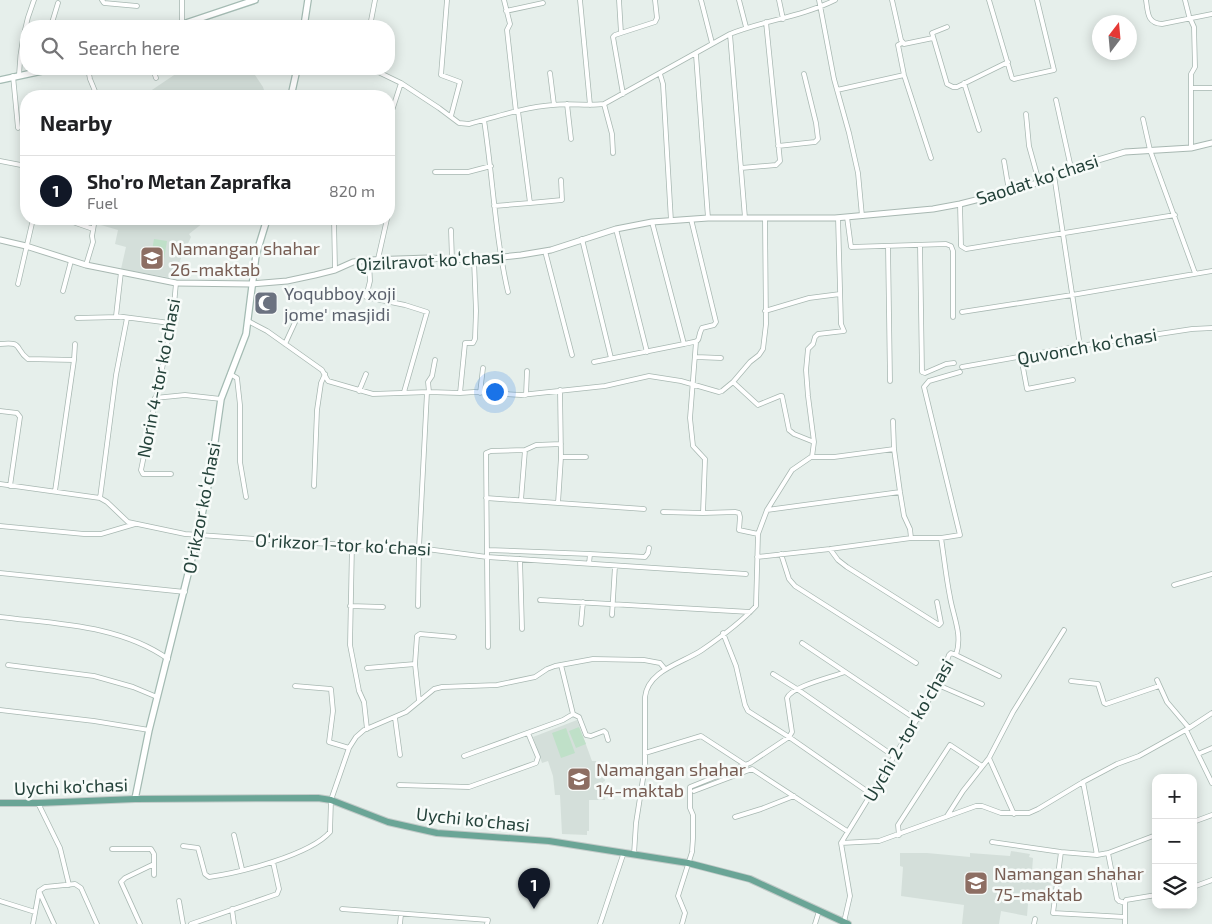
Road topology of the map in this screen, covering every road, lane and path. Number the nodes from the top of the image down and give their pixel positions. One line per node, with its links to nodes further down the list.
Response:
1 (34, 0): 30 (street)
2 (102, 0): 24 (street)
3 (182, 0): 32 (street)
4 (255, 0): 33 (main road)
5 (308, 0): 34 (main road)
6 (375, 0): 35 (street)
7 (447, 0): 75 (street)
8 (504, 0): 26 (street)
9 (580, 0): 72 (street)
10 (619, 0): 39 (street)
11 (655, 0): 39 (street)
12 (701, 0): 43 (street)
13 (739, 0): 38 (street)
14 (779, 0): 29 (street)
15 (819, 0): 25 (street)
16 (836, 0): 25 (street)
17 (892, 0): 42 (street)
18 (989, 0): 46 (street)
19 (1037, 0): 46 (street)
20 (1146, 0): 28 (street)
21 (1185, 0): 28 (street)
22 (58, 3): 31 (street)
23 (543, 3): 26 (street)
24 (137, 6)
25 (820, 8): 29 (street); 65 (street)
26 (506, 11): 73 (street)
27 (1212, 14): 28 (street)
28 (1190, 18): 61 (street)
29 (783, 19): 36 (street)
30 (29, 20)
31 (53, 20)
32 (180, 20)
33 (194, 20)
34 (305, 20)
35 (371, 20)
36 (766, 22): 38 (street); 82 (street)
37 (947, 27): 41 (street)
38 (746, 28): 40 (street)
39 (621, 33): 66 (street)
40 (730, 34): 43 (street); 91 (street)
41 (933, 38): 42 (street); 60 (street)
42 (902, 42): 55 (street)
43 (712, 43): 44 (street)
44 (696, 55): 48 (street); 104 (street)
45 (20, 57): 56 (street)
46 (1008, 62): 60 (street)
47 (550, 73): 69 (street)
48 (660, 74): 66 (street); 109 (street)
49 (804, 74): 82 (street)
50 (21, 75): 56 (main road)
51 (89, 75): 63 (street)
52 (155, 75): 57 (street)
53 (296, 75): 64 (main road)
54 (384, 75): 59 (street)
55 (904, 75): 65 (street); 86 (street)
56 (16, 76): 58 (main road); 78 (street)
57 (156, 78)
58 (0, 80)
59 (401, 83): 68 (street); 75 (street)
60 (964, 83): 79 (street)
61 (1191, 88): 62 (street); 83 (street)
62 (1212, 88)
63 (95, 90)
64 (292, 90)
65 (837, 90): 102 (street)
66 (622, 94): 71 (street)
67 (1056, 100): 92 (street)
68 (395, 102)
69 (554, 104): 70 (street); 73 (street)
70 (567, 104): 72 (street); 80 (street)
71 (604, 104): 72 (street); 85 (street)
72 (590, 106)
73 (517, 112): 77 (street); 98 (street)
74 (1026, 114): 96 (street)
75 (451, 116): 77 (street)
76 (1143, 119): 84 (street)
77 (484, 120): 90 (street)
78 (18, 128)
79 (979, 130)
80 (571, 139)
81 (1212, 144): 83 (street, Saodat koʻchasi)
82 (778, 146): 91 (street)
83 (1191, 148): 84 (street, Saodat koʻchasi)
84 (1150, 150): 92 (street, Saodat koʻchasi); 101 (street)
85 (613, 153)
86 (930, 158)
87 (0, 161): 89 (street)
88 (1004, 161): 97 (street)
89 (20, 165)
90 (491, 166): 93 (street); 100 (street)
91 (741, 168): 105 (street)
92 (1072, 168): 94 (street, Saodat koʻchasi)
93 (435, 172)
94 (1054, 174): 96 (street, Saodat koʻchasi); 120 (street)
95 (561, 180): 98 (street)
96 (1039, 182): 97 (street, Saodat koʻchasi)
97 (1009, 190): 99 (street, Saodat koʻchasi)
98 (530, 203): 100 (street)
99 (960, 204): 102 (street, Saodat koʻchasi); 120 (street)
100 (494, 206): 127 (street)
101 (1175, 215): 120 (street); 137 (street)
102 (862, 216): 103 (street, Qizilravot koʻchasi)
103 (847, 217): 107 (street, Qizilravot koʻchasi); 125 (street)
104 (708, 218): 105 (street, Qizilravot koʻchasi); 108 (street, Qizilravot koʻchasi)
105 (746, 218): 106 (street, Qizilravot koʻchasi)
106 (765, 218): 107 (street, Qizilravot koʻchasi); 145 (street)
107 (838, 218): 143 (street)
108 (691, 219): 109 (street, Qizilravot koʻchasi); 155 (street)
109 (672, 221): 110 (street, Qizilravot koʻchasi)
110 (652, 222): 118 (street, Qizilravot koʻchasi); 159 (street)
111 (31, 225): 124 (street)
112 (81, 225): 117 (street)
113 (94, 225): 117 (street)
114 (265, 225): 140 (main road, Oʻrikzor koʻchasi)
115 (334, 225): 134 (street)
116 (386, 225): 128 (street)
117 (93, 229): 133 (street)
118 (616, 229): 122 (street, Qizilravot koʻchasi); 161 (street)
119 (451, 230): 129 (street)
120 (1063, 232): 144 (street)
121 (0, 240): 124 (street, Qizilravot koʻchasi)
122 (582, 240): 126 (street, Qizilravot koʻchasi); 164 (street)
123 (920, 245): 125 (street); 148 (street); 170 (street)
124 (26, 246): 132 (street, Qizilravot koʻchasi); 139 (street)
125 (888, 246): 177 (street)
126 (545, 251): 127 (street, Qizilravot koʻchasi); 162 (street)
127 (500, 258): 131 (street, Qizilravot koʻchasi); 142 (street)
128 (378, 259): 129 (street, Qizilravot koʻchasi); 130 (street, Qizilravot koʻchasi)
129 (452, 259): 131 (street, Qizilravot koʻchasi)
130 (369, 260): 134 (street, Qizilravot koʻchasi); 182 (street)
131 (474, 260): 184 (street)
132 (71, 261): 133 (street, Qizilravot koʻchasi); 141 (street)
133 (86, 265): 136 (street, Qizilravot koʻchasi)
134 (335, 270): 140 (street, Qizilravot koʻchasi)
135 (1212, 271): 137 (street)
136 (121, 272): 138 (street, Qizilravot koʻchasi); 147 (street)
137 (1194, 274): 144 (street)
138 (176, 282): 140 (street, Qizilravot koʻchasi); 153 (street, Norin 4-tor koʻchasi)
139 (18, 284)
140 (252, 284): 152 (main road, Oʻrikzor koʻchasi)
141 (63, 291)
142 (508, 292)
143 (840, 294): 145 (street); 191 (street)
144 (1072, 295): 146 (street); 160 (street)
145 (765, 310): 178 (street)
146 (962, 312)
147 (120, 317): 149 (street); 150 (street)
148 (953, 317)
149 (77, 318)
150 (127, 318): 153 (street); 205 (street)
151 (297, 318): 158 (street)
152 (248, 320): 158 (street); 173 (main road, Oʻrikzor koʻchasi)
153 (170, 323): 187 (street, Norin 4-tor koʻchasi)
154 (1212, 328): 160 (street, Quvonch koʻchasi)
155 (696, 342): 159 (street); 165 (street)
156 (0, 344): 167 (street)
157 (75, 344): 167 (street)
158 (285, 344): 174 (street)
159 (684, 344): 161 (street)
160 (1080, 346): 163 (street, Quvonch koʻchasi)
161 (647, 352): 164 (street)
162 (572, 356)
163 (1021, 357): 176 (street); 218 (street, Quvonch koʻchasi)
164 (612, 358): 169 (street)
165 (696, 358): 166 (street); 179 (street)
166 (721, 358)
167 (74, 360): 202 (street)
168 (435, 360): 183 (street)
169 (594, 362)
170 (954, 363)
171 (483, 368): 185 (street)
172 (527, 371): 186 (street)
173 (230, 374): 188 (main road, Oʻrikzor koʻchasi); 204 (street)
174 (325, 374): 181 (street); 201 (street)
175 (366, 374): 181 (street)
176 (1073, 380)
177 (890, 381)
178 (733, 382): 179 (street); 191 (street)
179 (694, 384): 180 (street); 212 (street)
180 (560, 390): 186 (street); 192 (street)
181 (359, 391): 182 (street)
182 (404, 392): 183 (street)
183 (428, 392): 184 (street); 220 (street)
184 (460, 393): 185 (street)
185 (480, 393): 186 (street)
186 (526, 395)
187 (155, 398): 188 (street); 198 (street, Norin 4-tor koʻchasi)
188 (221, 399): 215 (main road, Oʻrikzor koʻchasi)
189 (0, 411): 200 (street)
190 (893, 421): 193 (street)
191 (814, 442): 197 (street)
192 (561, 444): 194 (street); 195 (street)
193 (894, 449): 197 (street); 203 (street)
194 (525, 450): 206 (street); 207 (street)
195 (560, 457): 196 (street); 208 (street)
196 (586, 457)
197 (812, 457): 210 (street)
198 (171, 474)
199 (0, 484): 200 (street)
200 (10, 486): 202 (street)
201 (314, 486)
202 (55, 491): 205 (street)
203 (900, 492): 210 (street); 217 (street)
204 (246, 497)
205 (100, 498): 213 (street)
206 (486, 498): 207 (street); 223 (street)
207 (521, 500): 208 (street)
208 (558, 503): 209 (street)
209 (644, 509)
210 (767, 510): 216 (street)
211 (663, 512): 212 (street)
212 (703, 514): 216 (street)
213 (135, 524): 214 (street); 215 (street, Oʻrikzor 1-tor koʻchasi)
214 (0, 526)
215 (198, 534): 219 (street, Oʻrikzor 1-tor koʻchasi); 235 (main road, Oʻrikzor koʻchasi)
216 (758, 534): 227 (street)
217 (911, 538): 218 (street); 222 (street)
218 (941, 538): 253 (street, Uychi 2-tor koʻchasi)
219 (352, 545): 220 (street, Oʻrikzor 1-tor koʻchasi); 240 (street)
220 (418, 548): 226 (street, Oʻrikzor 1-tor koʻchasi); 241 (street)
221 (649, 548): 224 (street)
222 (830, 549): 225 (street); 238 (street)
223 (488, 550): 224 (street); 226 (street)
224 (590, 554): 229 (street)
225 (781, 554): 227 (street); 255 (street)
226 (487, 557): 228 (street, Oʻrikzor 1-tor koʻchasi); 252 (street)
227 (757, 557): 243 (street)
228 (520, 559): 229 (street, Oʻrikzor 1-tor koʻchasi); 247 (street)
229 (589, 564): 230 (street, Oʻrikzor 1-tor koʻchasi)
230 (615, 566): 232 (street, Oʻrikzor 1-tor koʻchasi); 239 (street)
231 (0, 573): 235 (street)
232 (746, 574)
233 (1212, 574): 234 (street)
234 (1174, 585)
235 (185, 592): 254 (main road, Oʻrikzor koʻchasi)
236 (540, 600): 237 (street)
237 (583, 602): 239 (street); 246 (street)
238 (937, 602)
239 (613, 604): 243 (street); 244 (street)
240 (350, 606): 242 (street); 278 (street)
241 (418, 606)
242 (383, 607)
243 (750, 612): 249 (street)
244 (612, 615)
245 (0, 617): 254 (street)
246 (581, 624)
247 (522, 629)
248 (1064, 630): 291 (street)
249 (723, 633): 260 (street); 282 (street)
250 (454, 637): 256 (street)
251 (802, 643): 261 (street)
252 (488, 647)
253 (956, 655): 263 (street); 266 (street, Uychi 2-tor koʻchasi)
254 (168, 659): 270 (main road, Oʻrikzor koʻchasi)
255 (916, 663)
256 (415, 664): 259 (street); 271 (street)
257 (8, 665): 270 (street)
258 (561, 665): 260 (street); 271 (street); 275 (street)
259 (367, 668)
260 (665, 669): 286 (street)
261 (846, 672): 269 (street); 277 (street)
262 (773, 674): 269 (street)
263 (999, 676)
264 (1157, 680): 268 (street)
265 (1071, 681): 268 (street)
266 (938, 685): 272 (street); 277 (street, Uychi 2-tor koʻchasi)
267 (295, 686): 284 (street)
268 (1158, 686): 279 (street)
269 (797, 689): 282 (street); 290 (street)
270 (157, 697): 280 (main road, Oʻrikzor koʻchasi)
271 (419, 701): 276 (street)
272 (982, 704)
273 (0, 710): 280 (street)
274 (1212, 713): 279 (street)
275 (573, 714): 281 (street); 283 (street)
276 (395, 718): 278 (street); 288 (street)
277 (917, 720): 290 (street, Uychi 2-tor koʻchasi)
278 (367, 729): 284 (street)
279 (1188, 729): 287 (street); 294 (street)
280 (149, 730): 300 (main road, Oʻrikzor koʻchasi)
281 (528, 733): 289 (street); 296 (street)
282 (789, 737): 292 (street); 298 (street)
283 (608, 740)
284 (349, 748): 301 (street)
285 (1212, 748): 287 (street)
286 (645, 753): 292 (street); 320 (street)
287 (1198, 754): 295 (street)
288 (400, 755)
289 (464, 756)
290 (895, 756): 298 (street, Uychi 2-tor koʻchasi)
291 (989, 758): 293 (street); 304 (street)
292 (744, 764): 323 (street)
293 (982, 766): 306 (street); 311 (street)
294 (1083, 782): 304 (street); 321 (street)
295 (1212, 783)
296 (399, 785)
297 (694, 791): 299 (street)
298 (871, 794): 309 (street, Uychi 2-tor koʻchasi)
299 (794, 796): 307 (street); 309 (street)
300 (136, 799): 301 (main road, Uychi ko'chasi); 303 (main road, Uychi ko'chasi)
301 (332, 800): 317 (main road, Uychi ko'chasi); 322 (street)
302 (0, 803): 303 (main road, Uychi ko'chasi)
303 (38, 804): 328 (street)
304 (1014, 814): 306 (street)
305 (1212, 815): 308 (street)
306 (947, 816): 311 (street)
307 (735, 817)
308 (1197, 821)
309 (847, 831): 314 (street, Uychi 2-tor koʻchasi)
310 (234, 835): 325 (street)
311 (899, 835): 314 (street)
312 (1152, 837): 319 (street)
313 (992, 842): 318 (street)
314 (841, 843): 341 (street)
315 (183, 846): 325 (street)
316 (112, 849): 324 (street)
317 (624, 852): 320 (main road, Uychi ko'chasi); 351 (street)
318 (1060, 852): 321 (street); 340 (street)
319 (1108, 853): 321 (street); 334 (street)
320 (634, 854): 323 (main road, Uychi ko'chasi)
321 (1097, 855)
322 (273, 862): 325 (street); 335 (street)
323 (688, 863): 337 (main road, Uychi ko'chasi); 352 (street)
324 (154, 864): 326 (street); 345 (street)
325 (242, 870)
326 (154, 876)
327 (1212, 880): 329 (street)
328 (69, 884): 330 (street); 344 (street)
329 (1197, 886)
330 (39, 891): 338 (street); 343 (street)
331 (1152, 896): 334 (street)
332 (0, 901): 338 (street)
333 (179, 901): 346 (street)
334 (1125, 903): 340 (street)
335 (232, 909): 347 (street); 348 (street)
336 (342, 909): 339 (street)
337 (819, 911): 341 (main road, Uychi ko'chasi); 353 (street)
338 (34, 912): 342 (street)
339 (401, 914): 349 (street); 350 (street)
340 (1125, 917): 354 (street)
341 (846, 923)
342 (33, 924)
343 (54, 924)
344 (97, 924)
345 (140, 924)
346 (183, 924)
347 (191, 924)
348 (234, 924)
349 (400, 924)
350 (487, 924)
351 (600, 924)
352 (682, 924)
353 (815, 924)
354 (1125, 924)

